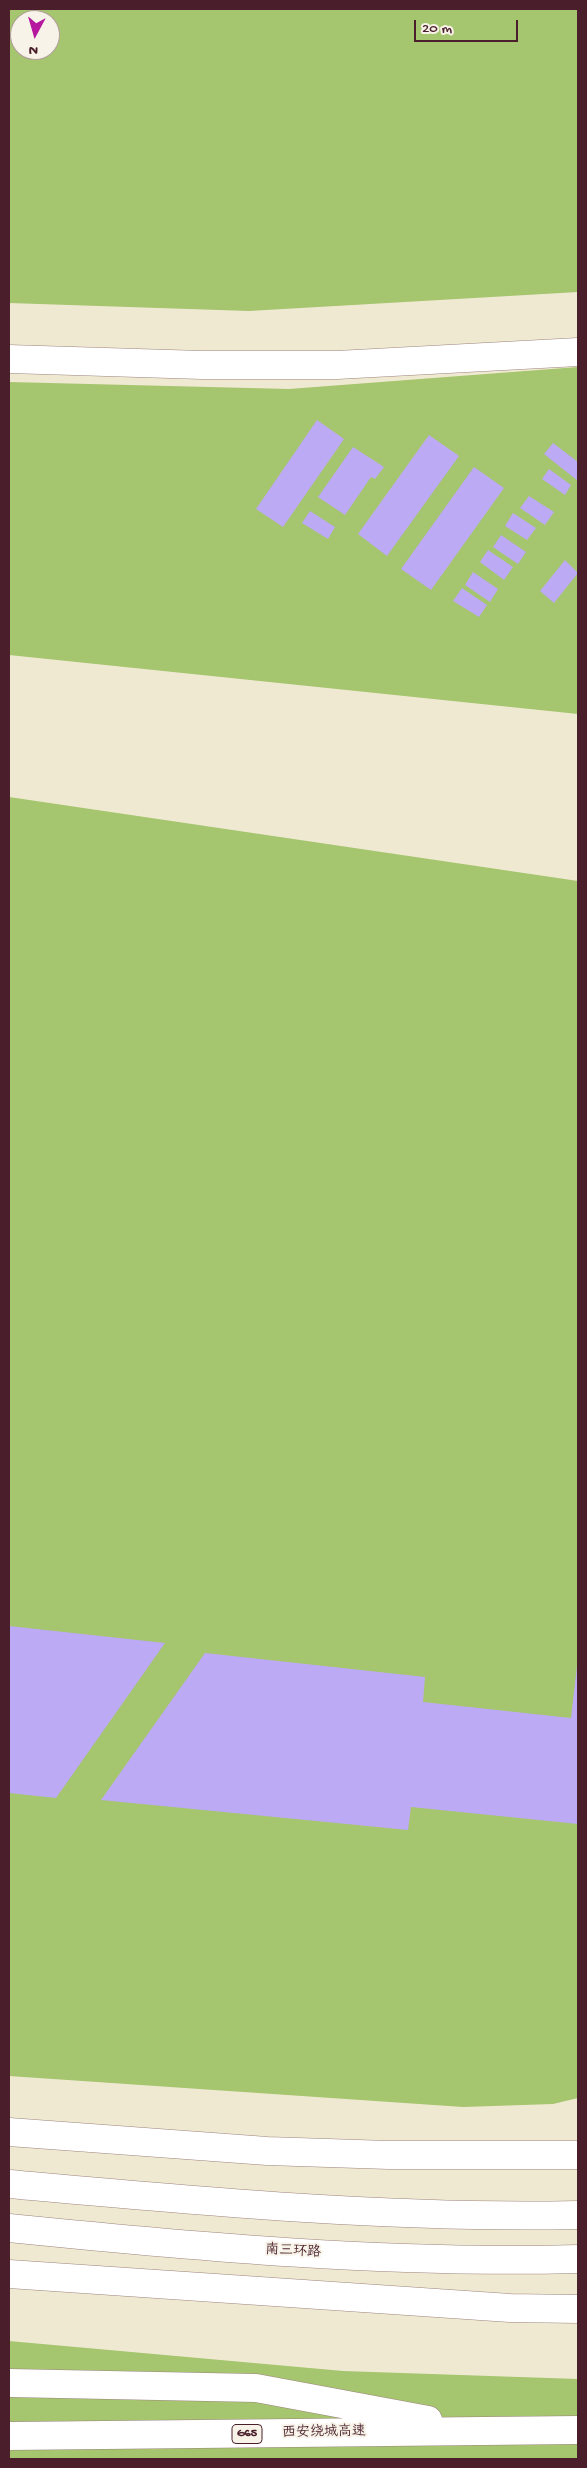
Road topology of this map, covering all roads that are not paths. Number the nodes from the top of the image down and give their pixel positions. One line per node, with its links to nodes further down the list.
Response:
1 (578, 352): 2 (main road)
2 (9, 359)
3 (9, 2132): 4 (main road)
4 (578, 2156)
5 (9, 2184): 6 (main road)
6 (578, 2216)
7 (9, 2228): 8 (main road, 南三环路)
8 (578, 2259)
9 (9, 2274): 10 (main road)
10 (578, 2308)
11 (9, 2383): 13 (main road)
12 (578, 2430): 13 (main road, 西安绕城高速 / G65)
13 (486, 2431): 14 (main road, 西安绕城高速 / G65)
14 (9, 2436)

